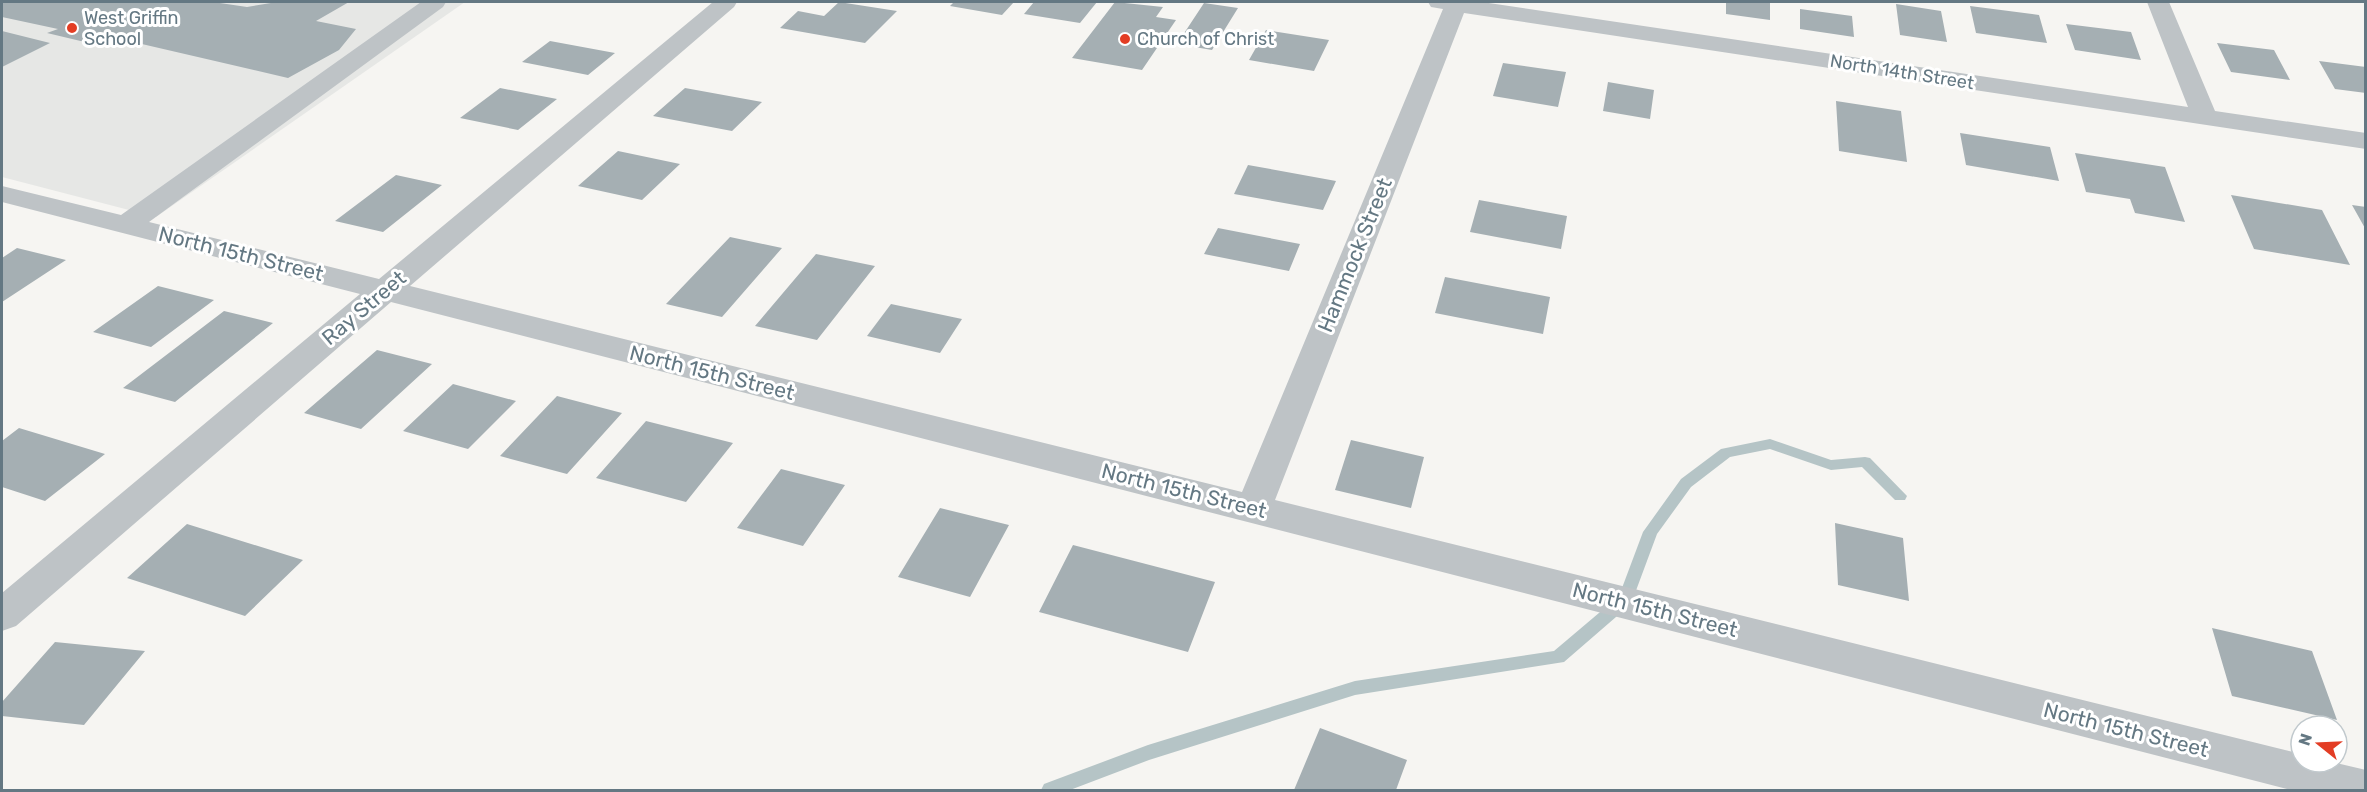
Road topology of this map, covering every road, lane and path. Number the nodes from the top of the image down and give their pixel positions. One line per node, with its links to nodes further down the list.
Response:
1 (435, 2): 8 (street)
2 (726, 2): 9 (street, Ray Street)
3 (1450, 2): 5 (street, North 14th Street); 10 (street, Hammock Street)
4 (2158, 2): 5 (street)
5 (2205, 117): 6 (street, North 14th Street)
6 (2366, 141)
7 (2, 194): 8 (street, North 15th Street)
8 (126, 225): 9 (street, North 15th Street)
9 (385, 291): 10 (street, North 15th Street); 11 (street, Ray Street)
10 (1254, 508): 12 (street, North 15th Street)
11 (2, 615)
12 (2366, 790)

